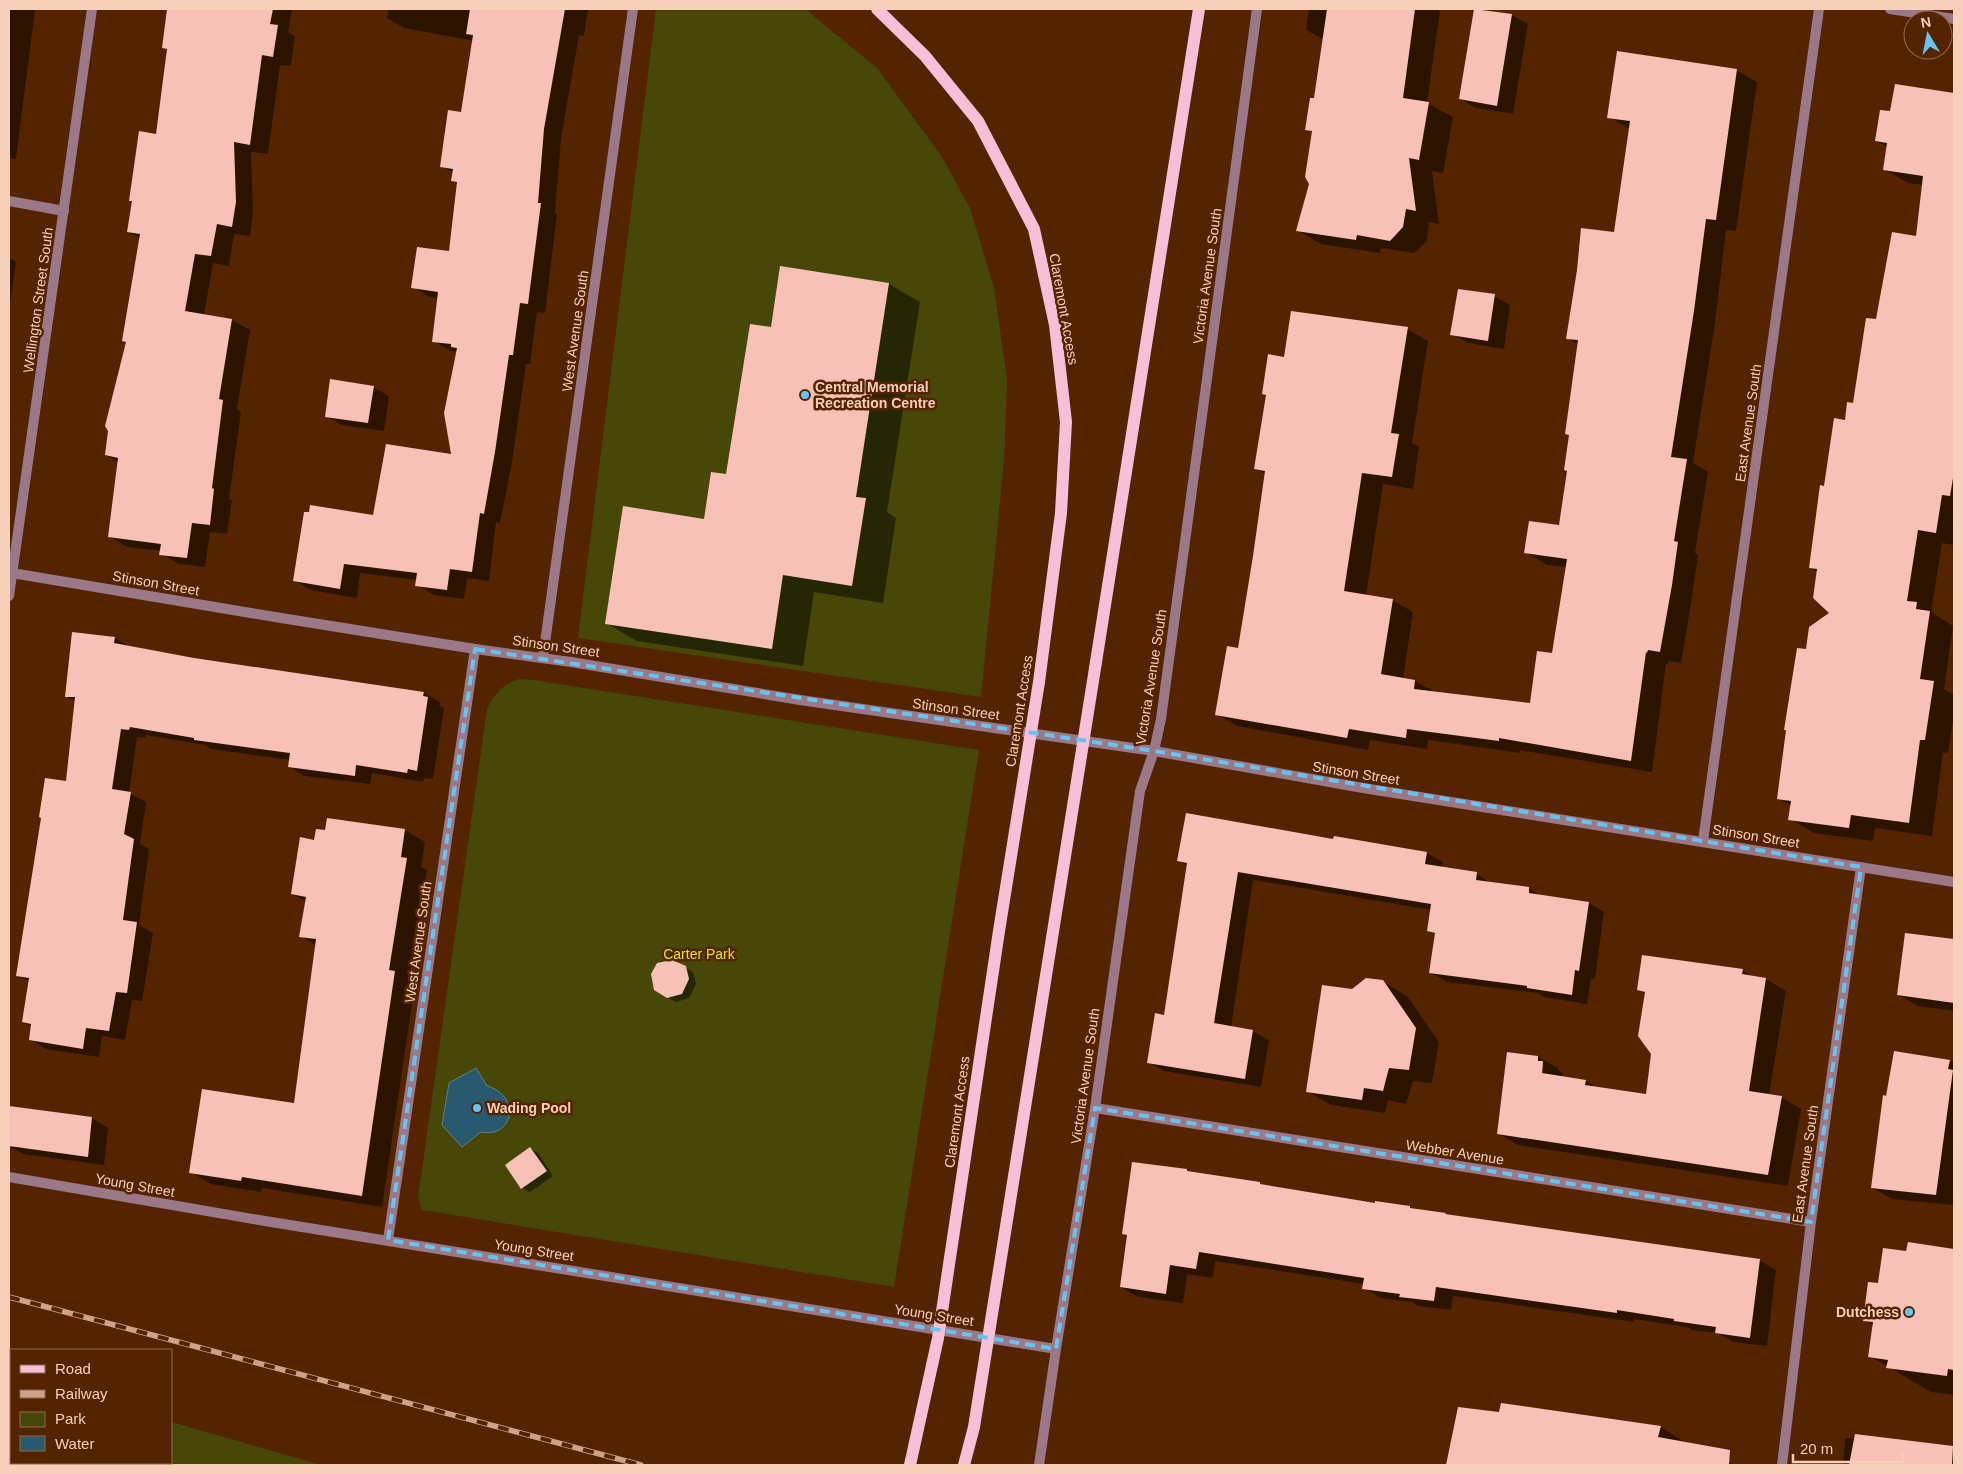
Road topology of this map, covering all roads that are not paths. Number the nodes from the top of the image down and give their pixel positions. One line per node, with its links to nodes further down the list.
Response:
1 (92, 9): 10 (street, Wellington Street South)
2 (633, 9): 14 (street, West Avenue South)
3 (878, 9): 24 (main road, Claremont Access, bridge)
4 (1199, 9): 25 (main road, bridge)
5 (1257, 9): 15 (street, Victoria Avenue South)
6 (1819, 9): 16 (street, East Avenue South)
7 (1890, 9): 8 (street)
8 (1954, 19)
9 (9, 201): 10 (street)
10 (64, 211): 11 (street, Wellington Street South)
11 (12, 573): 12 (street, Wellington Street South); 13 (street, Stinson Street)
12 (9, 596)
13 (475, 649): 14 (street, Stinson Street); 22 (street, West Avenue South)
14 (543, 657): 15 (street, Stinson Street)
15 (1154, 752): 16 (street, Stinson Street); 19 (street, Victoria Avenue South)
16 (1703, 841): 17 (street, Stinson Street)
17 (1861, 867): 18 (street, Stinson Street); 21 (street, East Avenue South)
18 (1954, 882)
19 (1095, 1108): 21 (street, Webber Avenue); 23 (street, Victoria Avenue South)
20 (9, 1177): 22 (street, Young Street)
21 (1811, 1222): 27 (street, East Avenue South)
22 (388, 1240): 23 (street, Young Street)
23 (1056, 1349): 26 (street, Victoria Avenue South)
24 (910, 1465)
25 (964, 1465)
26 (1039, 1465)
27 (1782, 1465)

